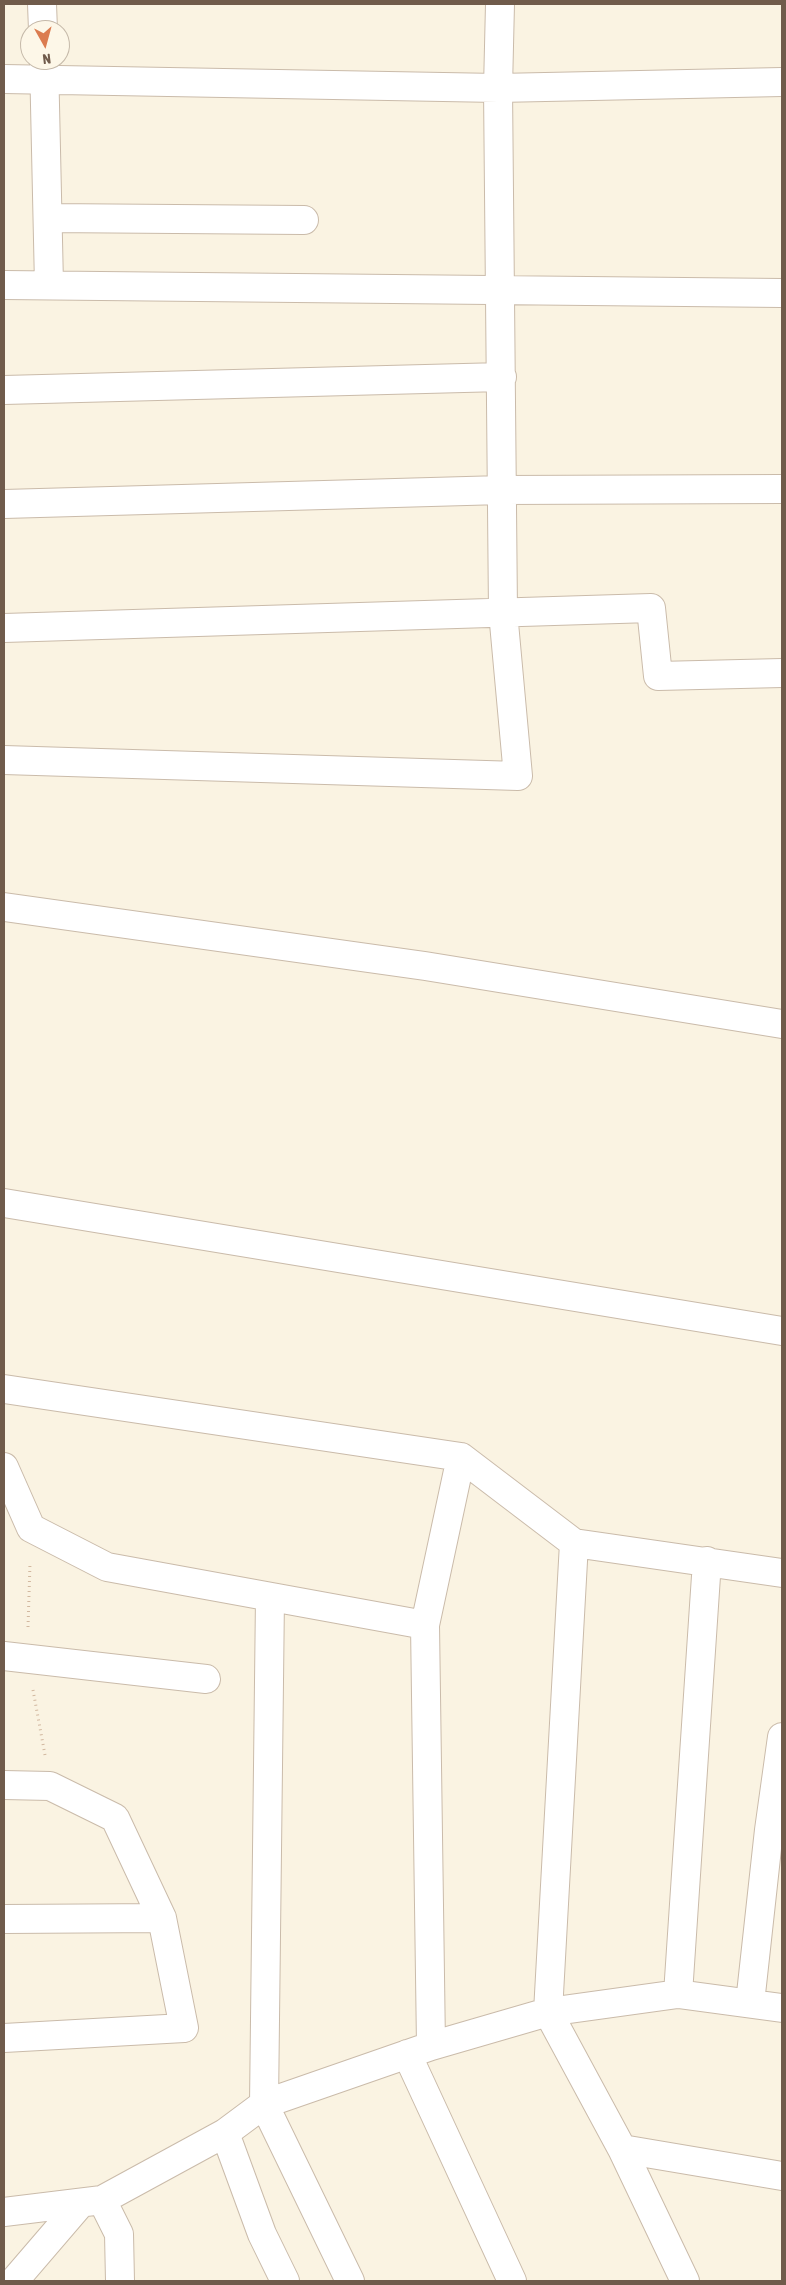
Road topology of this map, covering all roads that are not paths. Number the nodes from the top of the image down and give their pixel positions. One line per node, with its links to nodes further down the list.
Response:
1 (42, 4): 3 (street)
2 (500, 4): 7 (street)
3 (43, 20)
4 (45, 70): 5 (street); 7 (street); 8 (street)
5 (4, 79)
6 (782, 82): 7 (street)
7 (498, 88): 12 (street)
8 (48, 218): 9 (street); 11 (street)
9 (304, 220)
10 (4, 285): 11 (street)
11 (49, 285): 12 (street)
12 (500, 290): 13 (street); 14 (street)
13 (782, 293)
14 (502, 376): 15 (street); 17 (street)
15 (4, 390)
16 (782, 489): 17 (street)
17 (502, 490): 18 (street); 19 (street)
18 (4, 504)
19 (504, 612): 20 (street); 21 (street); 22 (street)
20 (4, 628)
21 (782, 673)
22 (4, 760)
23 (4, 907): 24 (street)
24 (782, 1024)
25 (4, 1203): 26 (street)
26 (782, 1331)
27 (4, 1389): 28 (street)
28 (461, 1456): 30 (street); 34 (street)
29 (4, 1467): 33 (street)
30 (574, 1543): 31 (street); 45 (street)
31 (707, 1561): 32 (street); 42 (street)
32 (782, 1573)
33 (270, 1597): 34 (street); 48 (street)
34 (425, 1625): 47 (street)
35 (16, 1657): 36 (street)
36 (206, 1678)
37 (782, 1737): 39 (street)
38 (4, 1784): 40 (street)
39 (776, 1828): 43 (street)
40 (162, 1918): 41 (street); 46 (street)
41 (4, 1919)
42 (678, 1994): 43 (street); 45 (street)
43 (750, 2003): 44 (street)
44 (782, 2008)
45 (548, 2012): 47 (street); 50 (street)
46 (4, 2038)
47 (419, 2050): 48 (street); 60 (street)
48 (264, 2104): 49 (street); 59 (street)
49 (225, 2133): 52 (street); 54 (street)
50 (622, 2149): 51 (street); 61 (street)
51 (782, 2176)
52 (91, 2201): 53 (street); 55 (street); 56 (street)
53 (4, 2212)
54 (262, 2234): 57 (street); 58 (street)
55 (14, 2281)
56 (120, 2281)
57 (263, 2281)
58 (285, 2281)
59 (350, 2281)
60 (512, 2281)
61 (685, 2281)

